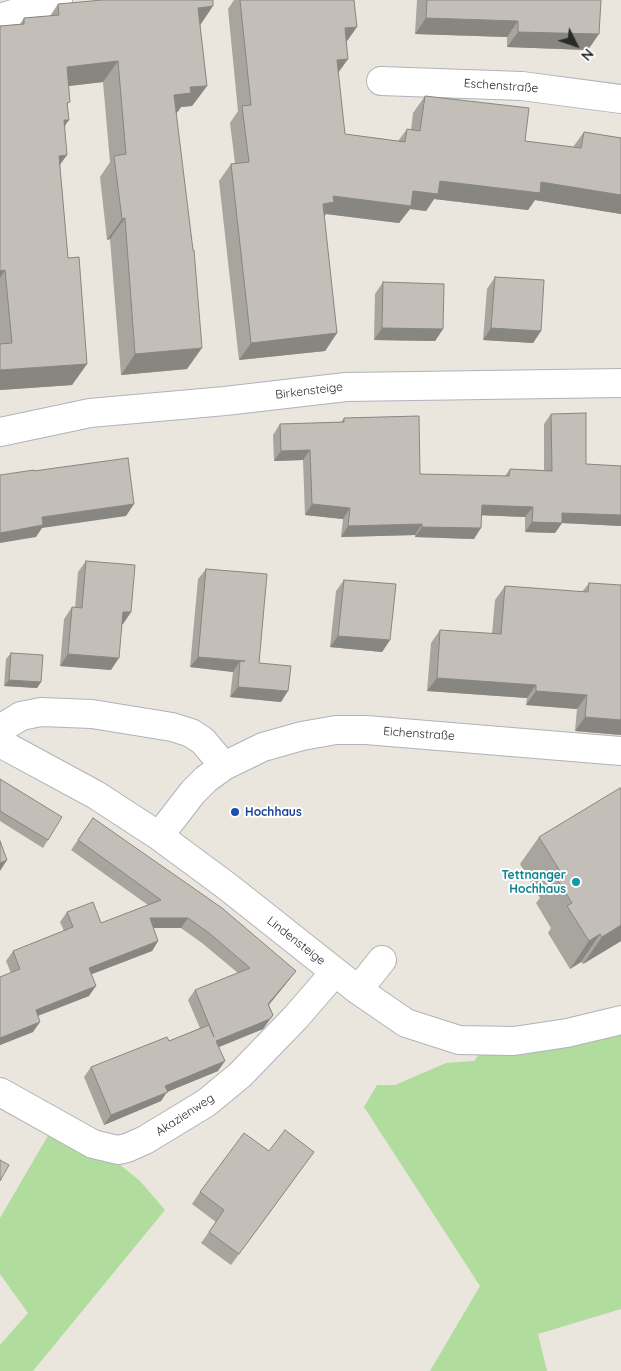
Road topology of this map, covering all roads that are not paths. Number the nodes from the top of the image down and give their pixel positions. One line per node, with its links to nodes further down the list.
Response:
1 (58, 0): 2 (street)
2 (0, 18)
3 (381, 81): 4 (street, Eschenstraße)
4 (621, 99)
5 (621, 383): 6 (street, Birkensteige)
6 (0, 432)
7 (0, 730): 10 (street)
8 (0, 743): 11 (street, Lindensteige)
9 (621, 750): 10 (street, Eichenstraße)
10 (224, 766): 11 (street, Eichenstraße)
11 (159, 836): 13 (street, Lindensteige)
12 (382, 960): 14 (street)
13 (335, 972): 14 (street, Lindensteige); 16 (street, Akazienweg)
14 (358, 990): 15 (street, Lindensteige)
15 (621, 1020)
16 (0, 1092)

